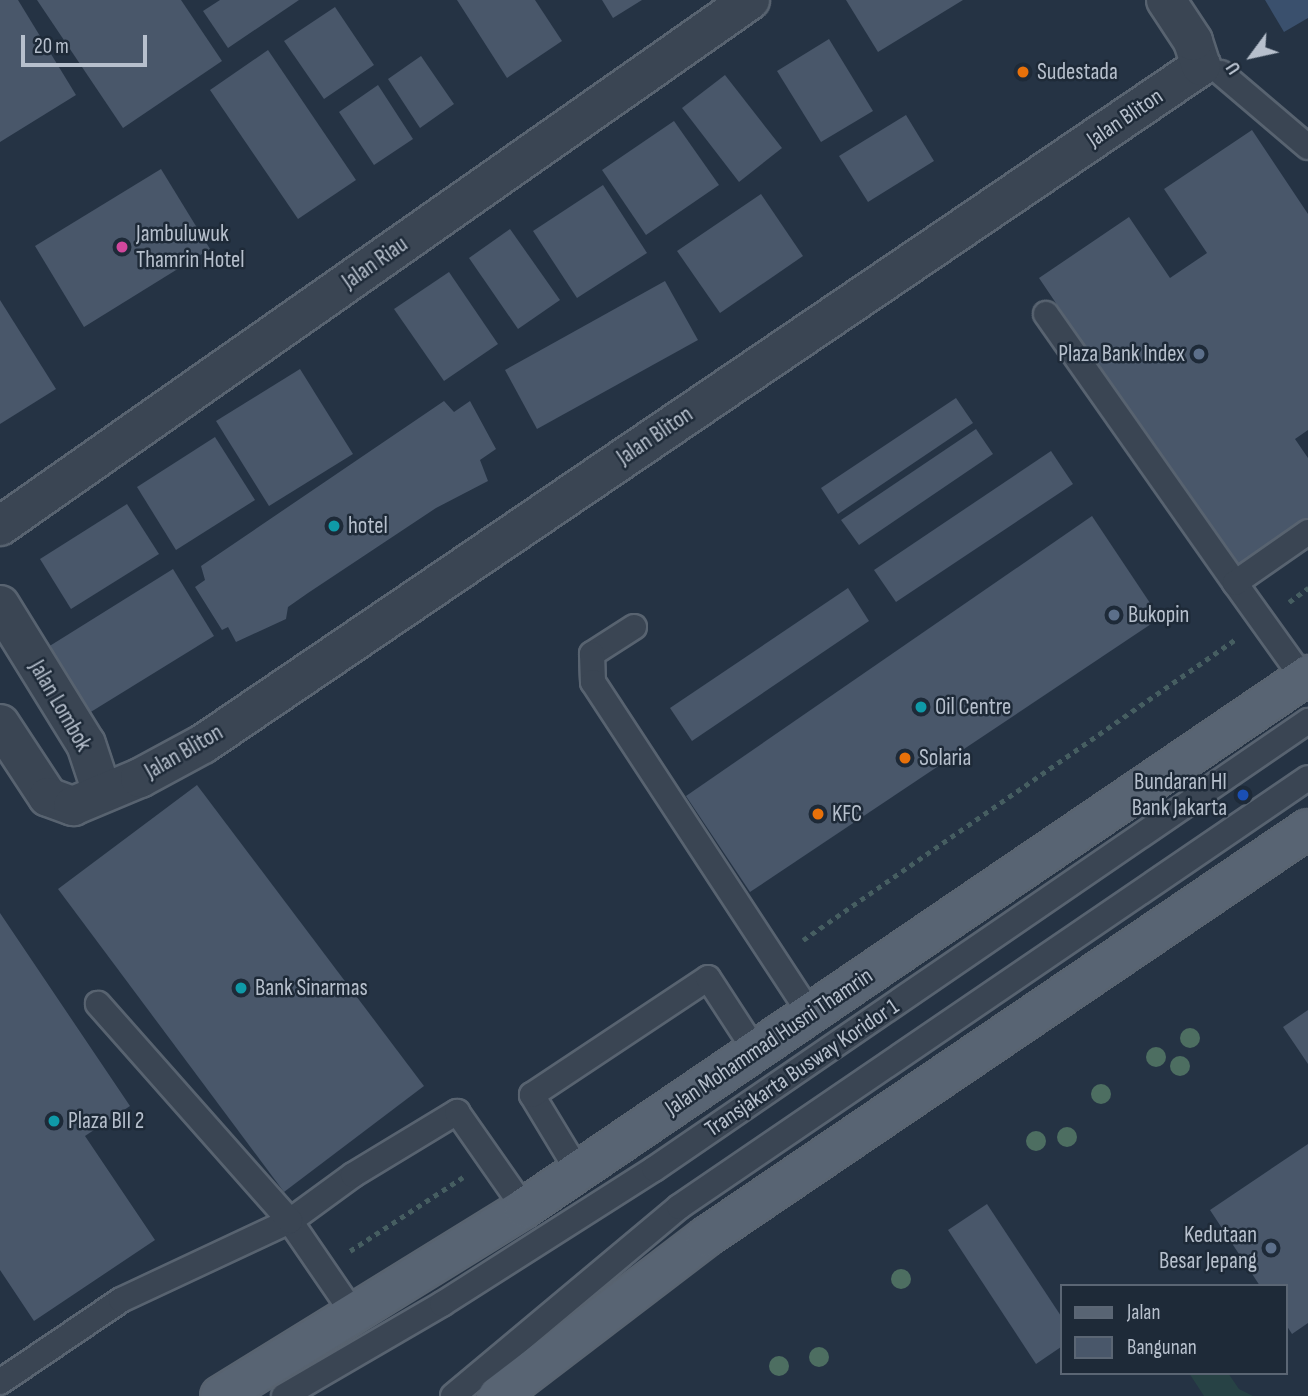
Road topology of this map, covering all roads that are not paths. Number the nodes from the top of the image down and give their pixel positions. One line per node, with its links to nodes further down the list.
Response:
1 (750, 0): 6 (street, Jalan Riau)
2 (1166, 0): 3 (street)
3 (1211, 70): 4 (lane); 15 (street, Jalan Bliton)
4 (1308, 147)
5 (1046, 314): 8 (lane)
6 (0, 526)
7 (1308, 532): 8 (lane)
8 (1235, 583): 11 (lane)
9 (0, 605): 15 (street, Jalan Lombok)
10 (634, 626): 18 (lane)
11 (1305, 676): 18 (main road, Jalan Mohammad Husni Thamrin)
12 (1308, 721): 26 (lane, Transjakarta Busway Koridor 1)
13 (0, 724): 15 (street)
14 (1308, 778): 27 (lane, Transjakarta Busway Koridor 1)
15 (102, 792)
16 (1308, 829): 28 (main road)
17 (98, 1004): 22 (lane)
18 (811, 1015): 19 (main road, Jalan Mohammad Husni Thamrin)
19 (756, 1052): 20 (main road, Jalan Mohammad Husni Thamrin); 20 (lane)
20 (578, 1171): 21 (main road, Jalan Mohammad Husni Thamrin)
21 (524, 1208): 22 (lane); 23 (main road, Jalan Mohammad Husni Thamrin)
22 (290, 1221): 23 (lane); 24 (lane)
23 (355, 1316): 25 (main road, Jalan Mohammad Husni Thamrin)
24 (0, 1382)
25 (220, 1396)
26 (284, 1396)
27 (453, 1396)
28 (498, 1396)

